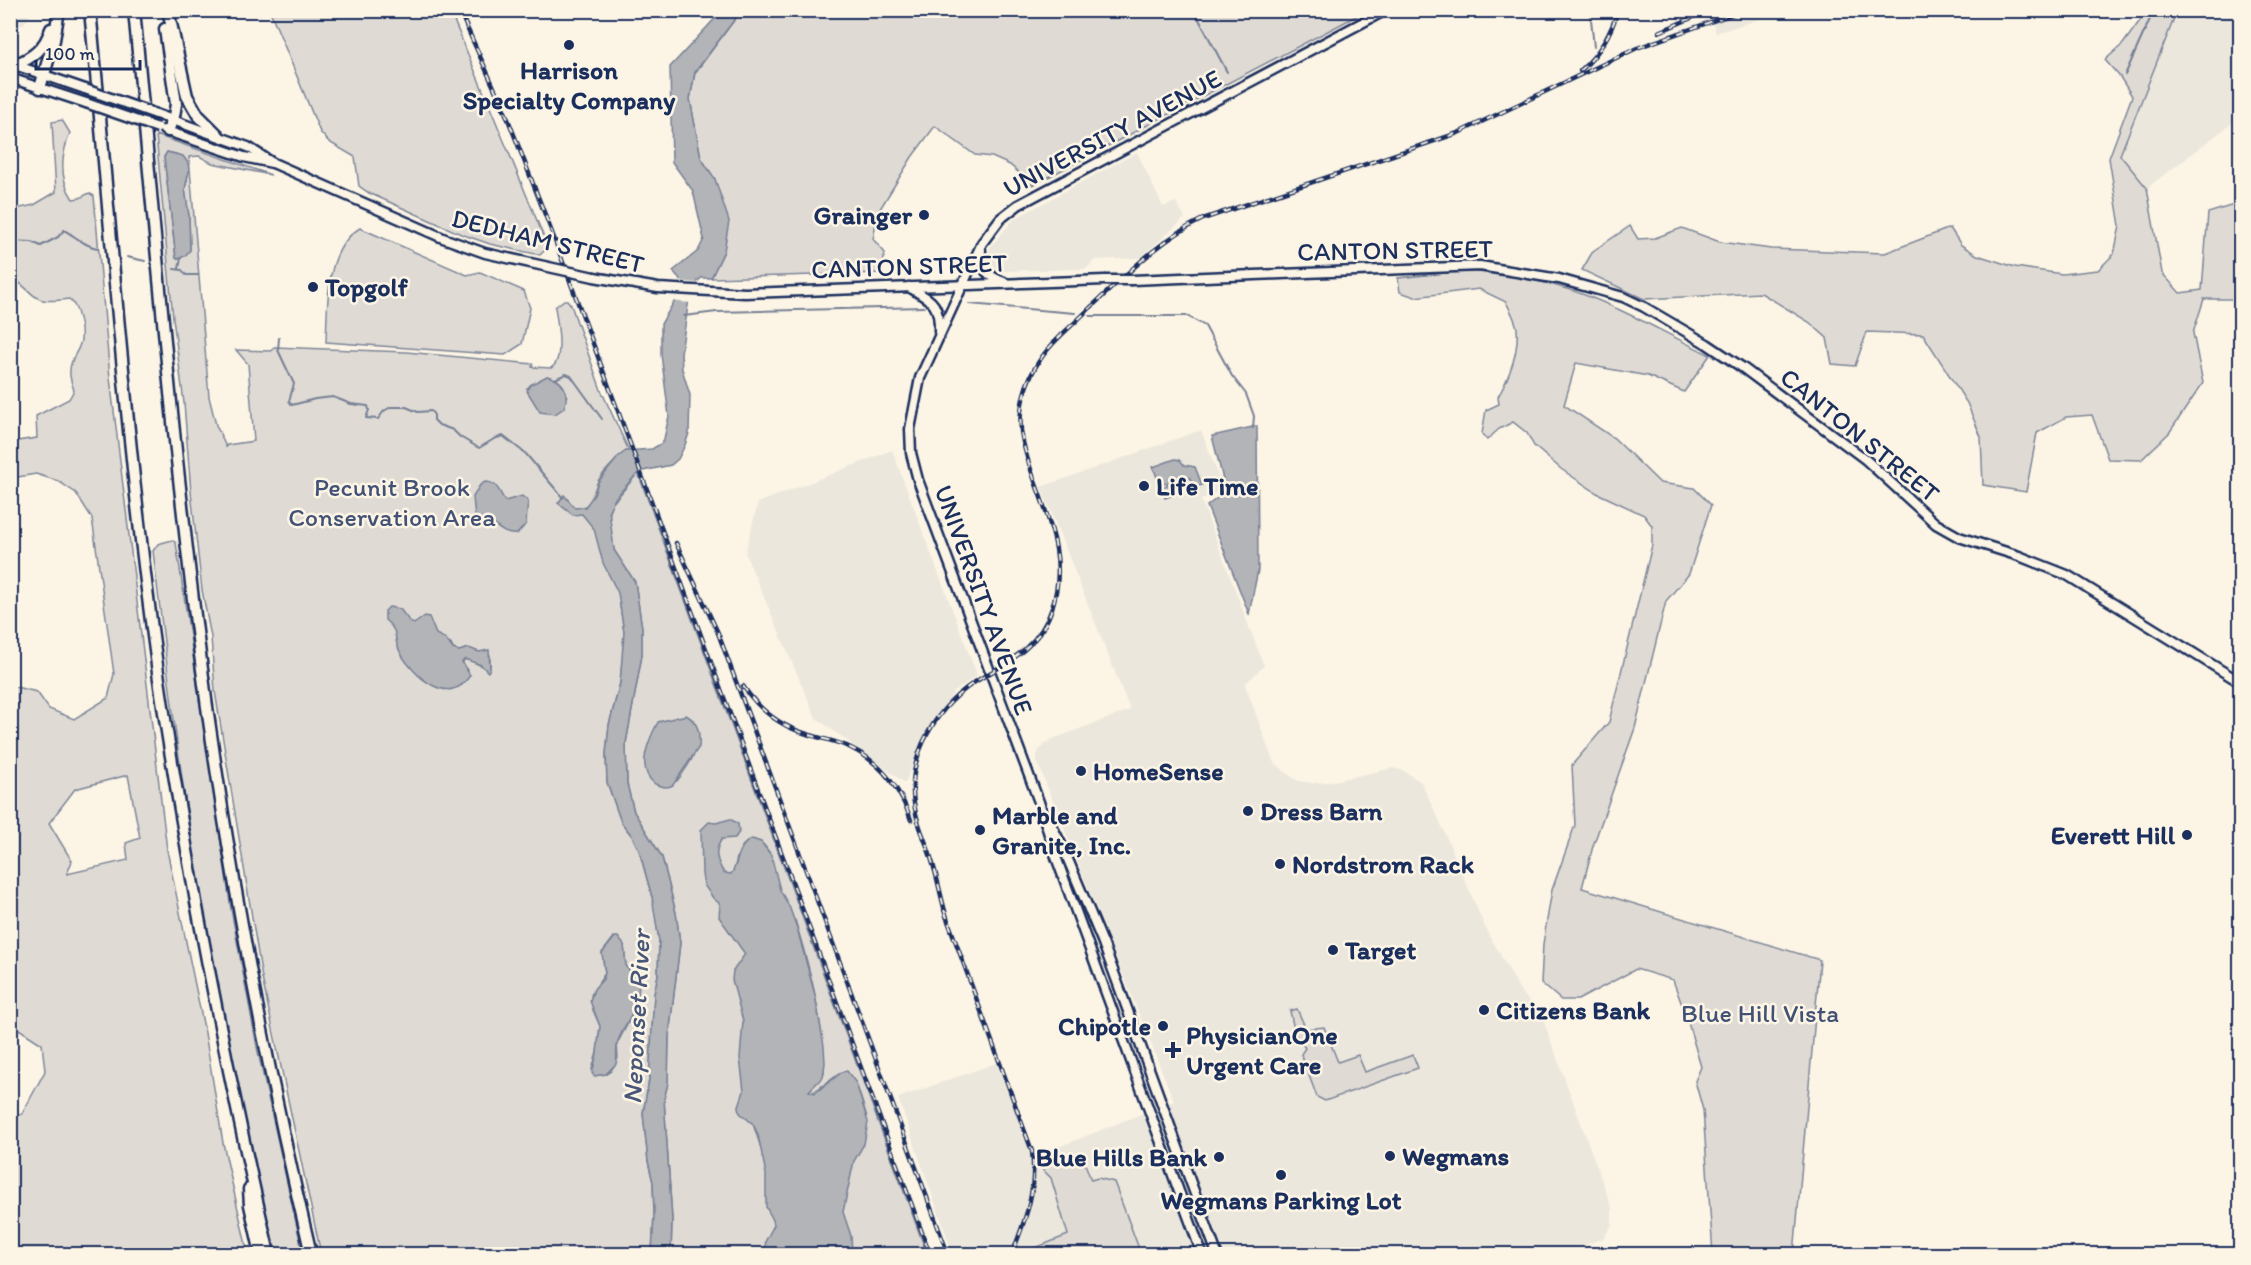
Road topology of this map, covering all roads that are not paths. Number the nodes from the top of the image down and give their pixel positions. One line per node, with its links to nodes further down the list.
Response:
1 (53, 10): 8 (highway)
2 (59, 10): 9 (highway)
3 (90, 10): 24 (highway)
4 (134, 10): 27 (highway)
5 (162, 10): 12 (highway)
6 (168, 10): 14 (highway)
7 (1386, 10): 16 (main road, UNIVERSITY AVENUE)
8 (12, 65): 9 (main road, DEDHAM STREET)
9 (44, 76): 11 (highway); 12 (main road, DEDHAM STREET, bridge)
10 (10, 78): 11 (main road, DEDHAM STREET)
11 (40, 88): 13 (main road, DEDHAM STREET, bridge)
12 (173, 120): 13 (highway); 14 (main road, DEDHAM STREET)
13 (163, 130): 15 (main road, DEDHAM STREET)
14 (218, 135): 15 (main road, DEDHAM STREET)
15 (273, 163): 20 (main road, DEDHAM STREET, bridge)
16 (982, 243): 17 (main road); 18 (main road, UNIVERSITY AVENUE)
17 (1007, 283): 18 (main road, CANTON STREET); 22 (main road, CANTON STREET, bridge)
18 (963, 285): 19 (main road, CANTON STREET); 21 (main road, UNIVERSITY AVENUE)
19 (909, 287): 20 (main road, CANTON STREET); 21 (main road)
20 (684, 291)
21 (938, 338): 23 (main road, UNIVERSITY AVENUE)
22 (2241, 682)
23 (1039, 802): 28 (main road, UNIVERSITY AVENUE); 29 (main road, UNIVERSITY AVENUE)
24 (248, 1162): 25 (highway); 26 (highway)
25 (261, 1254)
26 (269, 1254)
27 (311, 1254)
28 (1202, 1254)
29 (1217, 1254)

